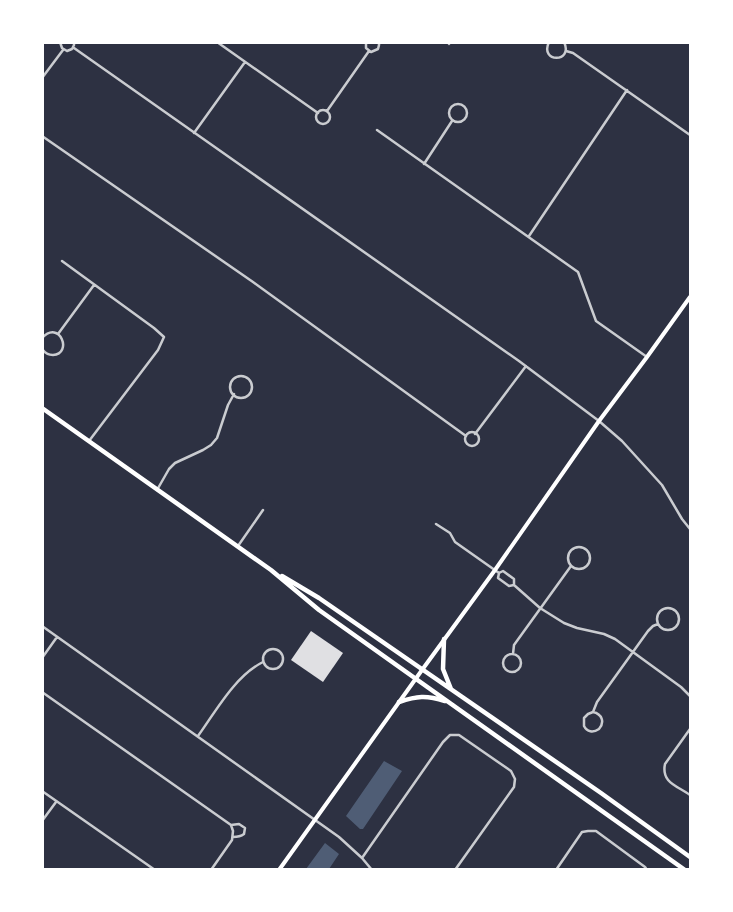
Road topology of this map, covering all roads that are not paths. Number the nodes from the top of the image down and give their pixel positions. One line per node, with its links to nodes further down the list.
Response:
1 (60, 42): 9 (street)
2 (74, 42): 8 (street)
3 (217, 42): 12 (street)
4 (366, 42): 10 (street)
5 (379, 42): 10 (street)
6 (549, 42): 11 (street)
7 (564, 42): 11 (street)
8 (74, 48): 9 (street); 19 (street)
9 (63, 50): 13 (street)
10 (369, 51): 15 (street)
11 (566, 51): 14 (street)
12 (245, 62): 16 (street); 19 (street)
13 (42, 78)
14 (627, 90): 20 (street); 23 (street)
15 (327, 111): 16 (street); 16 (street)
16 (318, 113)
17 (452, 121): 17 (street); 22 (street)
18 (377, 130): 22 (street)
19 (194, 133): 31 (street)
20 (690, 135)
21 (42, 136): 36 (street)
22 (424, 164): 23 (street)
23 (529, 236): 30 (street)
24 (62, 261): 25 (street)
25 (94, 285): 27 (street); 37 (street)
26 (690, 297): 30 (main road)
27 (58, 334): 28 (street); 29 (street)
28 (42, 338)
29 (42, 349)
30 (647, 357): 34 (main road)
31 (526, 366): 34 (street); 35 (street)
32 (234, 394): 32 (street); 38 (street)
33 (42, 408): 37 (main road)
34 (599, 421): 41 (street); 45 (main road)
35 (476, 434): 36 (street); 36 (street)
36 (466, 436)
37 (89, 441): 38 (main road)
38 (157, 490): 42 (main road)
39 (263, 510): 42 (street)
40 (436, 524): 45 (street)
41 (690, 529)
42 (238, 546): 44 (main road)
43 (571, 566): 43 (street); 47 (street)
44 (271, 570): 56 (main road); 57 (main road)
45 (497, 572): 46 (street); 46 (street); 51 (main road)
46 (514, 585): 47 (street)
47 (540, 608): 52 (street); 53 (street)
48 (658, 624): 48 (street); 52 (street)
49 (42, 626): 50 (street)
50 (58, 637): 54 (street); 65 (street)
51 (444, 639): 56 (main road); 58 (main road)
52 (633, 652): 60 (street); 63 (street)
53 (513, 654): 53 (street)
54 (42, 658)
55 (263, 662): 55 (street); 65 (street)
56 (422, 670): 57 (main road); 58 (main road)
57 (416, 678): 61 (main road); 62 (main road)
58 (451, 690): 73 (main road)
59 (42, 692): 71 (street)
60 (690, 696)
61 (399, 702): 62 (main road); 69 (main road)
62 (451, 703): 82 (main road)
63 (593, 712): 63 (street)
64 (690, 729): 67 (street)
65 (198, 736): 69 (street)
66 (42, 791): 68 (street)
67 (690, 795)
68 (57, 801): 70 (street); 75 (street)
69 (315, 820): 74 (street); 77 (main road)
70 (42, 821)
71 (231, 825): 72 (street); 72 (street)
72 (233, 837): 76 (street)
73 (690, 857)
74 (362, 858): 78 (street); 79 (street)
75 (155, 870)
76 (211, 870)
77 (279, 870)
78 (372, 870)
79 (455, 870)
80 (556, 870): 81 (street)
81 (646, 870)
82 (685, 870)

